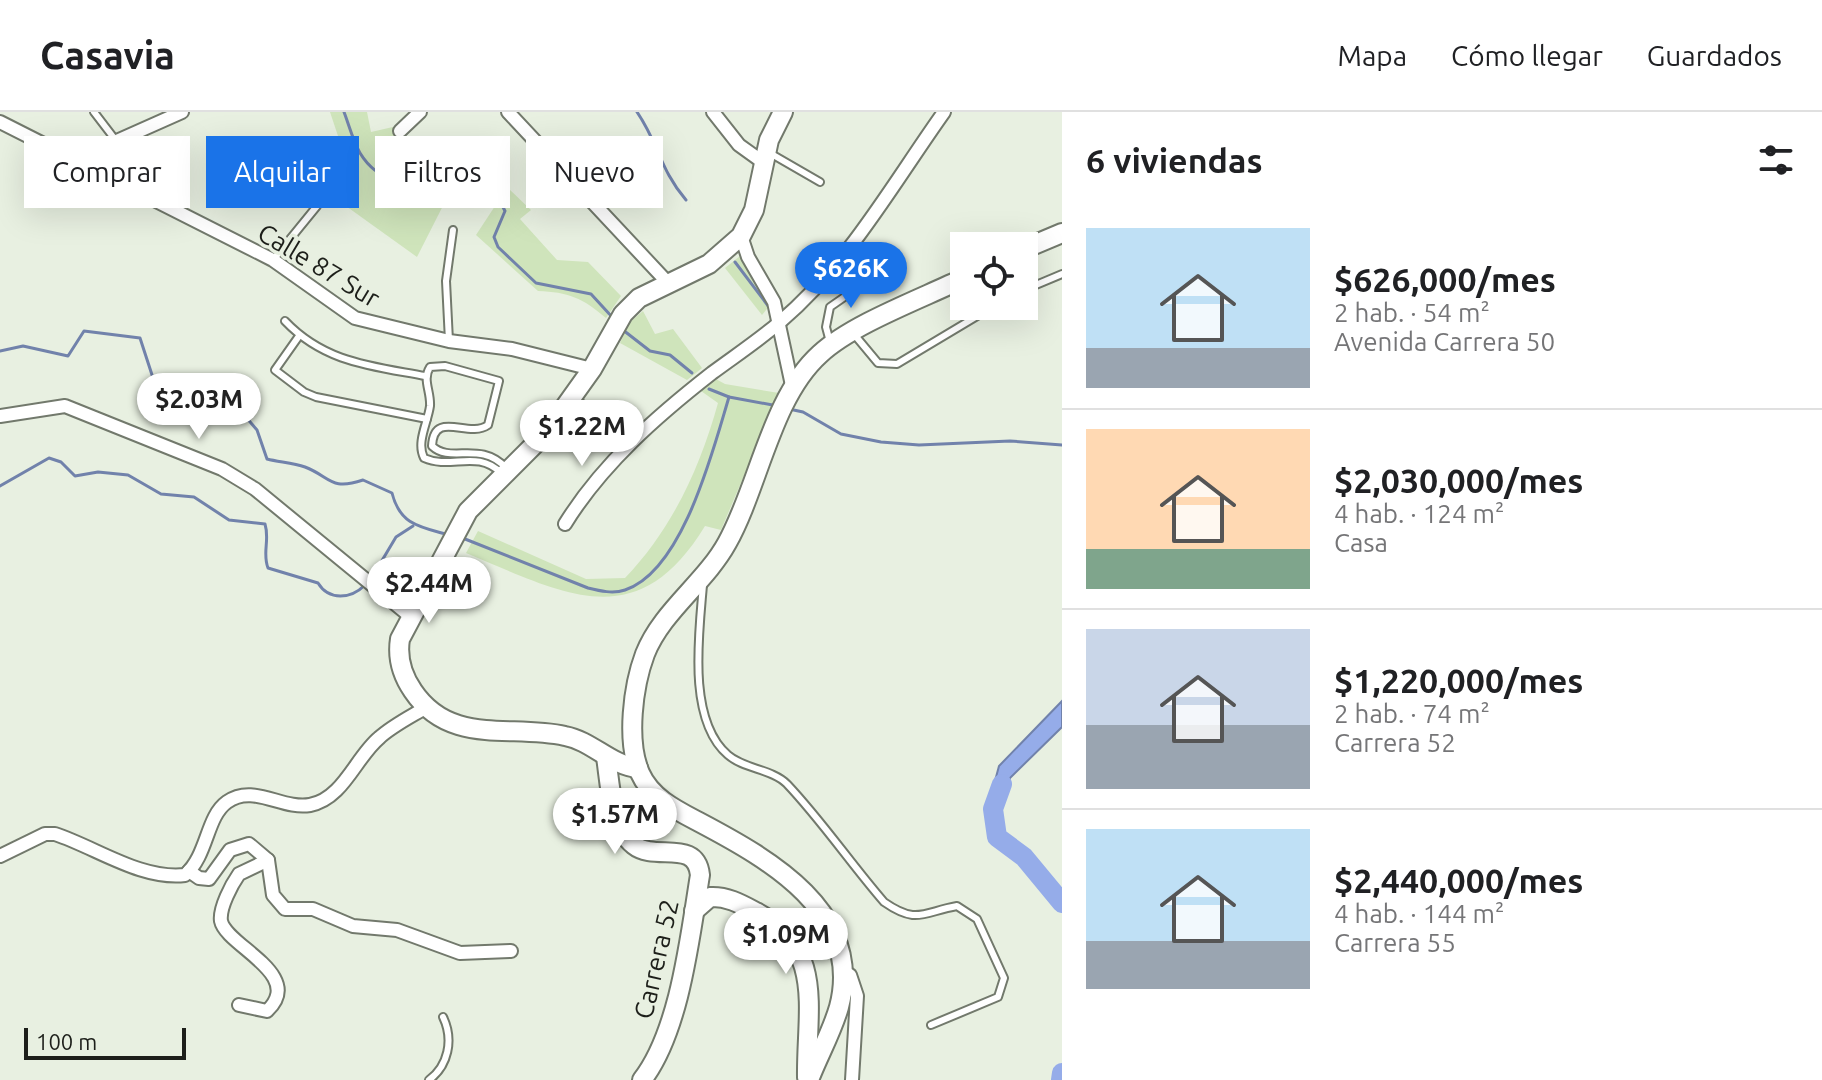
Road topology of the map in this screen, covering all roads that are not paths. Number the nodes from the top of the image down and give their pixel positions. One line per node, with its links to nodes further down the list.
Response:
1 (94, 112): 10 (lane)
2 (182, 112): 11 (street)
3 (420, 112): 9 (street)
4 (508, 112): 24 (street)
5 (713, 112): 13 (street)
6 (783, 112): 13 (street)
7 (944, 112): 29 (street)
8 (2, 127): 12 (street, Calle 87 Sur)
9 (400, 131)
10 (112, 136)
11 (130, 136)
12 (24, 137)
13 (765, 157): 14 (lane); 19 (street)
14 (820, 182)
15 (170, 208): 21 (street, Calle 87 Sur)
16 (315, 208): 21 (lane)
17 (453, 230): 32 (lane)
18 (1062, 233): 20 (street)
19 (741, 236): 24 (street); 29 (street)
20 (1038, 243)
21 (273, 260): 32 (street, Calle 87 Sur)
22 (1062, 274): 25 (lane)
23 (866, 282): 33 (lane)
24 (669, 284): 34 (street)
25 (1038, 284)
26 (950, 285): 30 (street)
27 (971, 320): 30 (lane)
28 (285, 321): 31 (lane)
29 (780, 323): 36 (street); 42 (street)
30 (853, 333): 33 (street)
31 (299, 336): 35 (lane); 39 (lane)
32 (449, 341): 34 (street, Calle 87 Sur)
33 (831, 345): 36 (street)
34 (592, 369): 37 (street)
35 (425, 376): 39 (lane); 41 (lane)
36 (791, 394): 43 (street)
37 (571, 401): 40 (street); 41 (street)
38 (0, 416): 44 (street)
39 (427, 419): 41 (lane)
40 (609, 423)
41 (506, 473): 44 (street)
42 (565, 524)
43 (703, 578): 47 (street); 56 (lane)
44 (410, 616): 45 (street)
45 (425, 708): 46 (street); 50 (street)
46 (606, 757): 47 (street); 51 (street, Carrera 52)
47 (638, 768): 53 (street)
48 (0, 856): 50 (street)
49 (268, 860): 50 (street); 52 (street); 54 (street)
50 (189, 871)
51 (694, 911): 58 (street, Carrera 52); 59 (street)
52 (511, 951)
53 (842, 971): 59 (street); 60 (street)
54 (239, 1005)
55 (443, 1017): 57 (lane)
56 (931, 1025)
57 (429, 1080)
58 (642, 1080)
59 (808, 1080)
60 (852, 1080)

